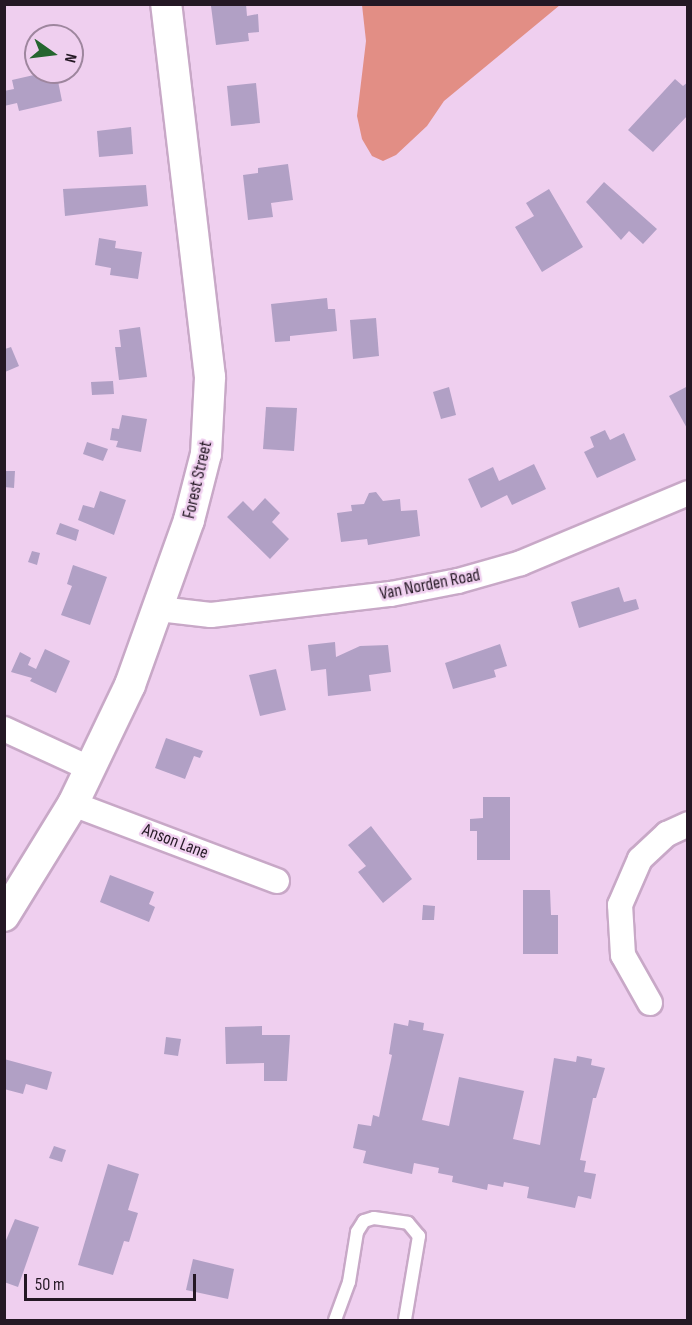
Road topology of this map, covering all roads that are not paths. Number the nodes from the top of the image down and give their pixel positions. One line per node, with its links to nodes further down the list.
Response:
1 (166, 4): 3 (street, Forest Street)
2 (687, 493): 3 (street, Van Norden Road)
3 (159, 609): 5 (street, Forest Street)
4 (4, 729): 5 (street)
5 (91, 769): 6 (street, Forest Street)
6 (73, 804): 8 (street, Anson Lane); 9 (street, Forest Street)
7 (687, 824): 10 (street)
8 (277, 881)
9 (4, 916)
10 (650, 1003)
11 (335, 1320): 12 (lane)
12 (405, 1320)

